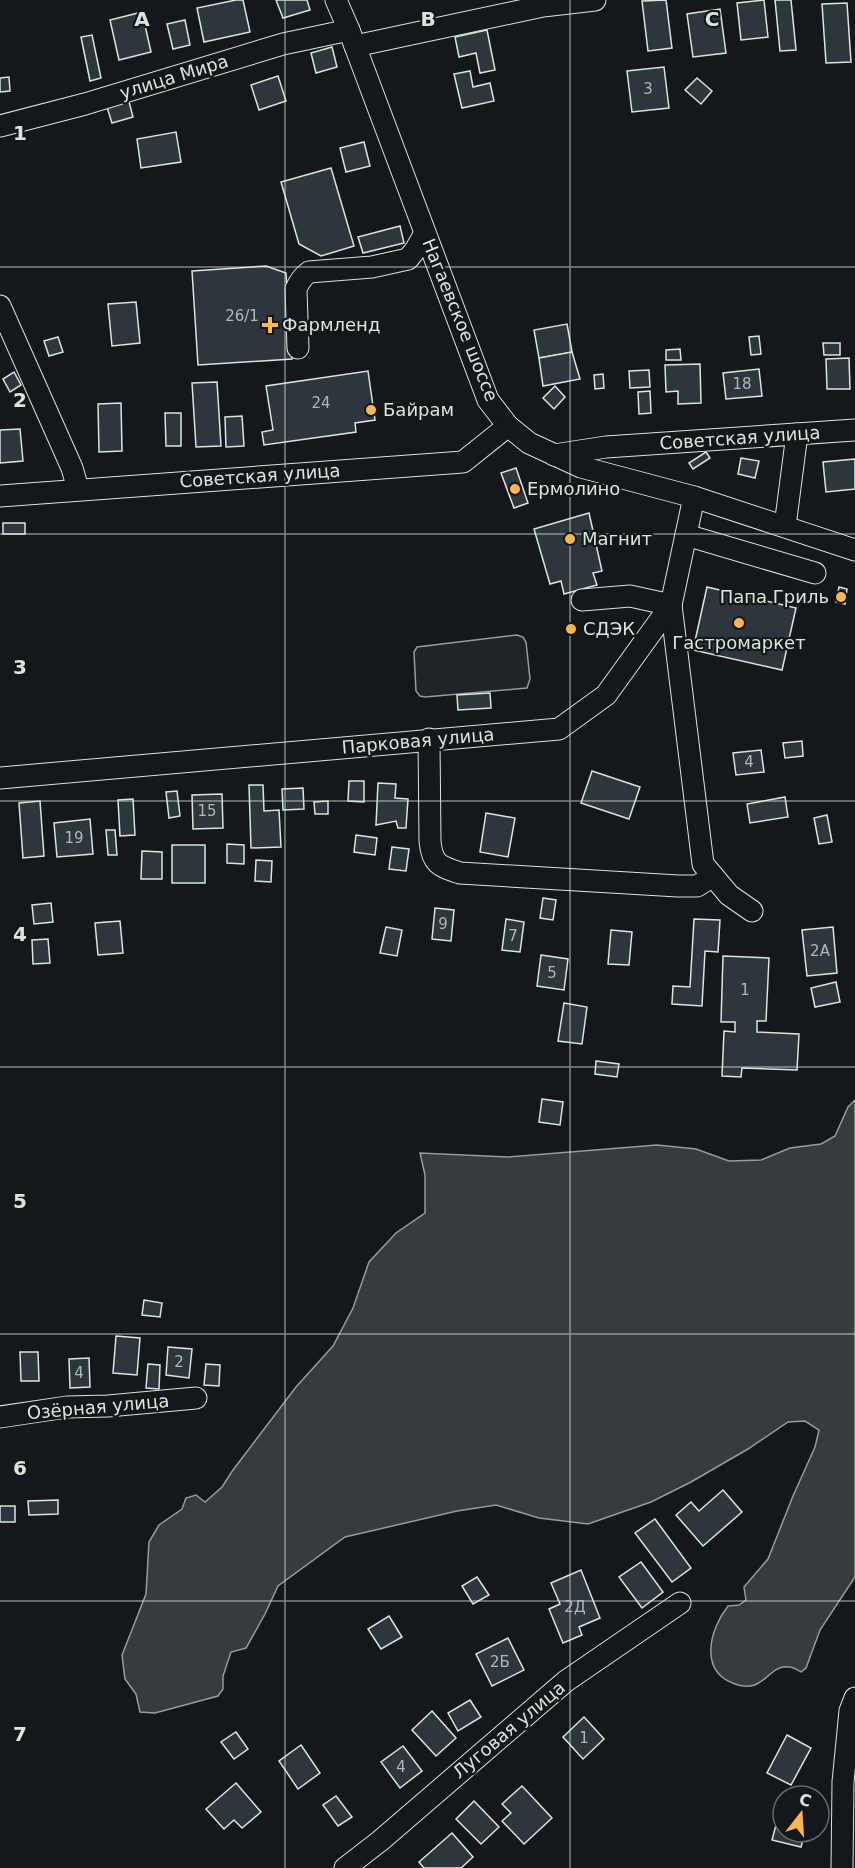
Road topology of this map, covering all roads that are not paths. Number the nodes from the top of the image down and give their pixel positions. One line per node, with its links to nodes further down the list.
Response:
1 (336, 0): 4 (street, Нагаевское шоссе)
2 (595, 0): 3 (street, улица Мира)
3 (497, 7): 4 (street, улица Мира)
4 (352, 38): 5 (street, улица Мира); 6 (street, Нагаевское шоссе)
5 (0, 126)
6 (425, 233): 8 (street); 9 (street, Нагаевское шоссе)
7 (0, 306): 13 (street)
8 (298, 348)
9 (508, 426): 12 (street, Нагаевское шоссе); 13 (street, Советская улица)
10 (855, 430): 11 (street, Советская улица)
11 (797, 434): 12 (street, Советская улица); 16 (street)
12 (553, 455): 15 (street, Нагаевское шоссе)
13 (78, 489): 14 (street, Советская улица)
14 (0, 496)
15 (694, 497): 16 (street, Нагаевское шоссе); 17 (street, Парковая улица)
16 (785, 526): 18 (street, Нагаевское шоссе)
17 (686, 535): 19 (street); 21 (street, Парковая улица)
18 (855, 550)
19 (814, 573)
20 (582, 600): 21 (street)
21 (671, 605): 22 (street, Парковая улица); 24 (street)
22 (429, 739): 23 (street, Парковая улица); 24 (street)
23 (0, 778)
24 (713, 876): 25 (street)
25 (752, 910)
26 (196, 1398): 27 (street, Озёрная улица)
27 (0, 1417)
28 (680, 1603): 30 (street, Луговая улица)
29 (855, 1698): 31 (street)
30 (345, 1868)
31 (842, 1868)

